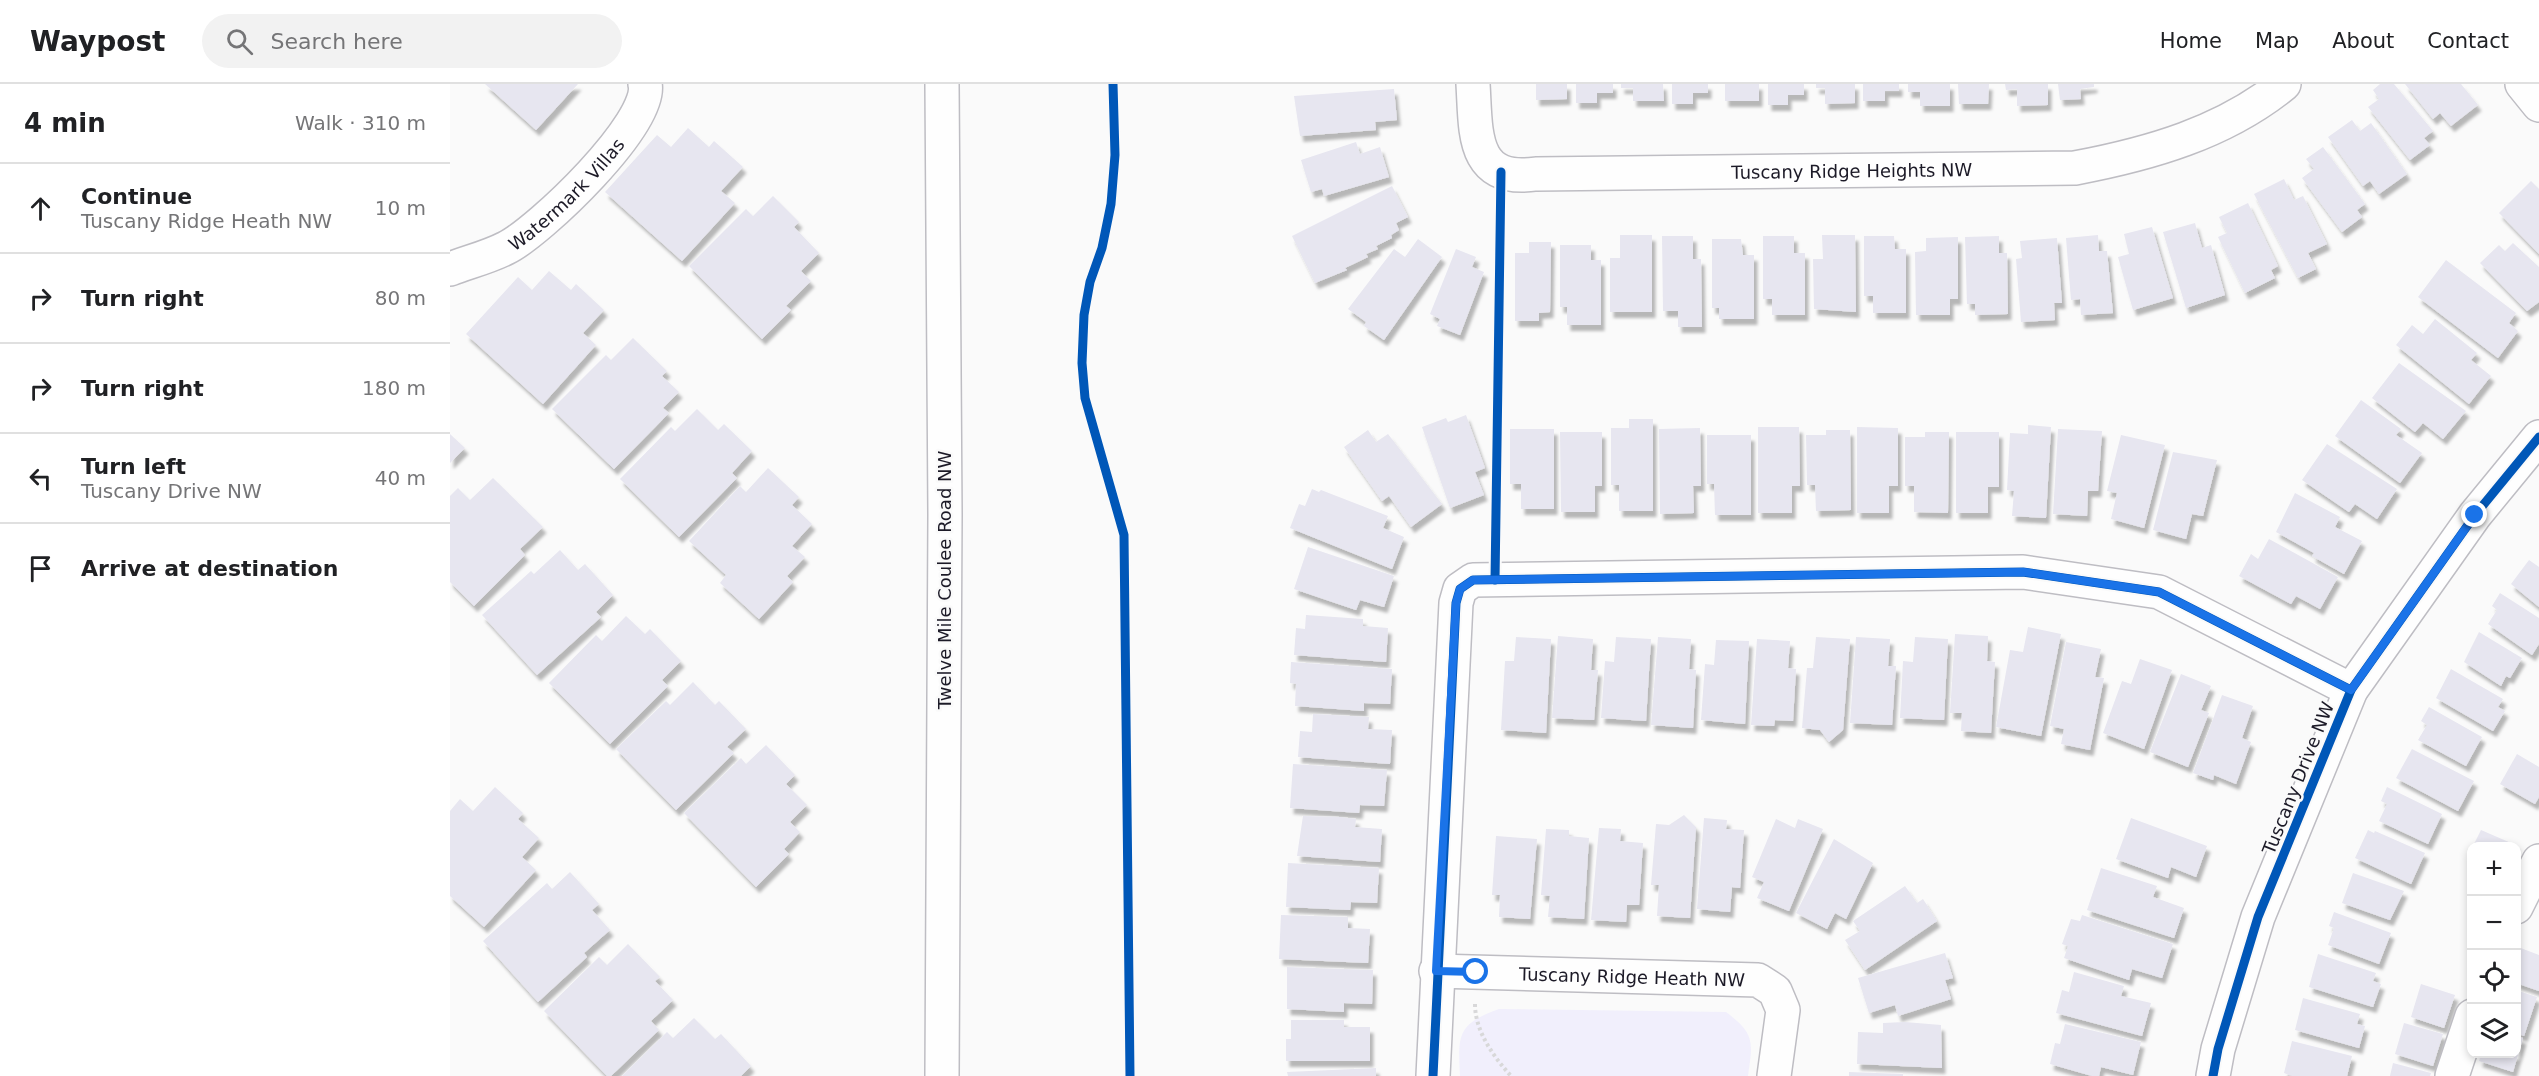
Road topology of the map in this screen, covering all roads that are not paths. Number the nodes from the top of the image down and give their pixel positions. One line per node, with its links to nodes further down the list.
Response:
1 (645, 84): 7 (street, Watermark Villas)
2 (942, 84): 14 (street, Twelve Mile Coulee Road NW)
3 (1473, 84): 4 (street, Tuscany Ridge Heights NW)
4 (2284, 84)
5 (2522, 84): 6 (street)
6 (2539, 105)
7 (450, 269)
8 (2539, 437): 9 (street, Tuscany Drive NW)
9 (2351, 690): 12 (street); 17 (street, Tuscany Drive NW)
10 (2539, 861): 11 (street)
11 (2521, 899)
12 (1436, 971): 15 (street); 16 (street, Tuscany Ridge Heath NW)
13 (2467, 1031): 18 (street)
14 (942, 1076)
15 (1433, 1076)
16 (1774, 1076)
17 (2213, 1076)
18 (2452, 1076)

